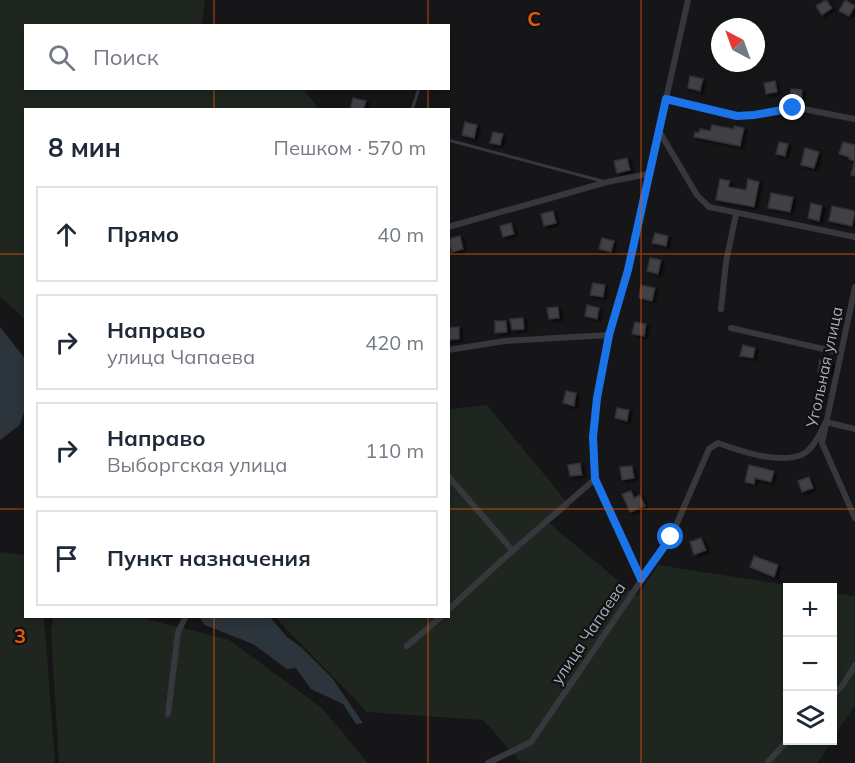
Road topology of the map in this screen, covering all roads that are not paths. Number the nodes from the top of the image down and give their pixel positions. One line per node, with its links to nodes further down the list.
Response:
1 (688, 0): 3 (street, улица Чапаева)
2 (418, 90): 4 (lane)
3 (666, 99): 5 (street); 6 (street, улица Чапаева)
4 (413, 108)
5 (855, 119)
6 (658, 131): 8 (street, улица Чапаева); 10 (street)
7 (450, 141): 9 (lane)
8 (648, 174): 9 (street); 18 (street, улица Чапаева)
9 (607, 182): 11 (street)
10 (736, 214): 12 (street); 14 (street)
11 (450, 226)
12 (855, 237)
13 (855, 287): 16 (street, Угольная улица)
14 (721, 309)
15 (731, 328): 20 (street)
16 (846, 333): 17 (street); 20 (street, Угольная улица)
17 (855, 334)
18 (609, 335): 19 (street); 24 (street, улица Чапаева)
19 (450, 350)
20 (841, 353): 21 (street, Угольная улица)
21 (826, 422): 22 (street); 25 (street, Угольная улица); 27 (street)
22 (855, 429)
23 (450, 478): 26 (street)
24 (595, 479): 26 (street); 27 (street, улица Чапаева)
25 (855, 518)
26 (513, 551): 28 (street)
27 (641, 579): 37 (street, улица Чапаева)
28 (450, 608)
29 (185, 618): 34 (street)
30 (440, 618): 31 (street)
31 (406, 646)
32 (855, 664): 33 (street)
33 (836, 691)
34 (168, 714)
35 (784, 745): 36 (street)
36 (768, 762)
37 (488, 763)

